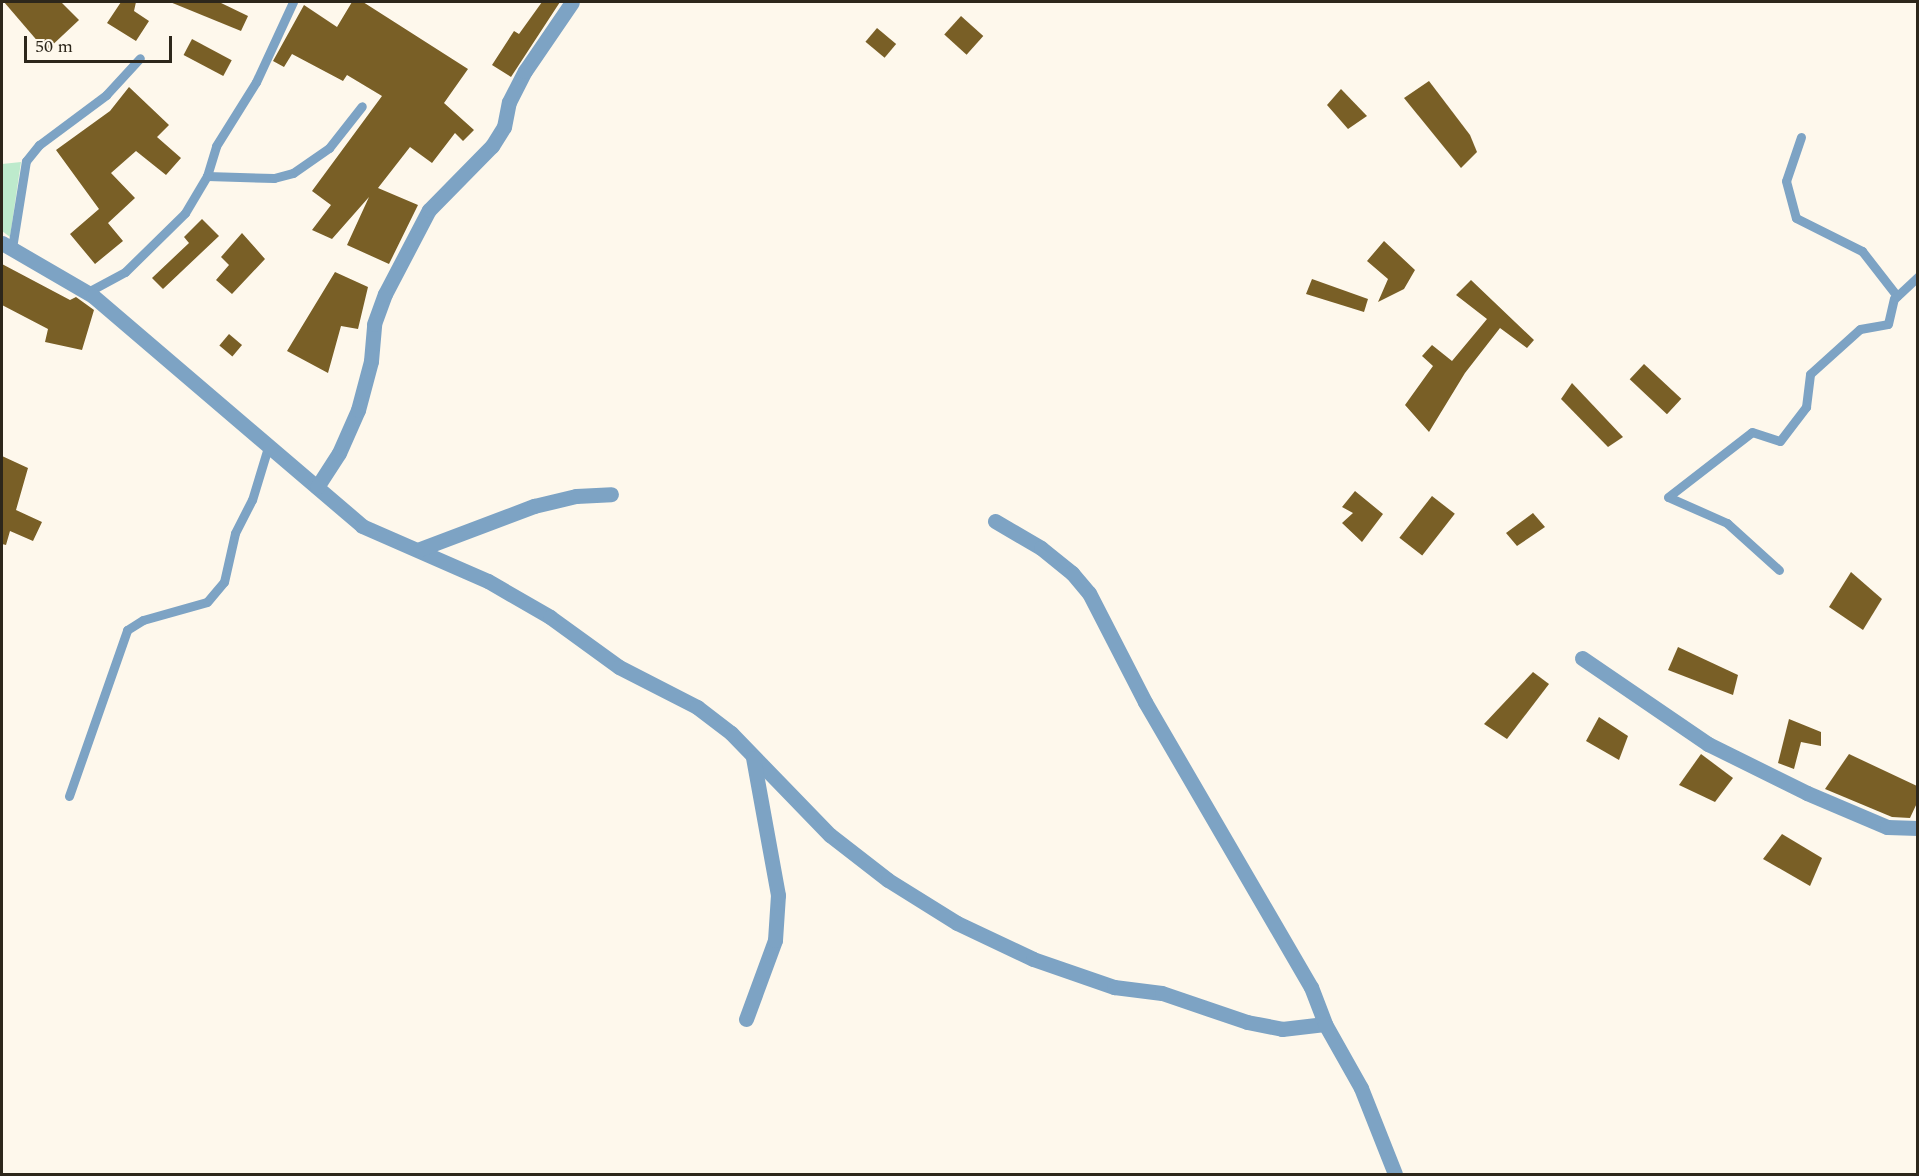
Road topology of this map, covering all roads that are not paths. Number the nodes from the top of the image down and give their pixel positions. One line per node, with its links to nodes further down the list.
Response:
1 (293, 2): 6 (lane)
2 (572, 2): 12 (street)
3 (140, 58): 7 (lane)
4 (362, 106): 6 (lane)
5 (1801, 137): 10 (lane)
6 (207, 176): 9 (lane)
7 (7, 246): 9 (street)
8 (1917, 277): 10 (lane)
9 (86, 293): 11 (street)
10 (1898, 296): 16 (lane)
11 (269, 444): 12 (street); 19 (lane)
12 (317, 487): 15 (street)
13 (611, 494): 15 (street)
14 (995, 521): 22 (street)
15 (420, 549): 18 (street)
16 (1779, 570)
17 (1581, 658): 20 (street)
18 (753, 758): 21 (street); 22 (street)
19 (69, 796)
20 (1917, 828)
21 (746, 1018)
22 (1324, 1024): 23 (street)
23 (1395, 1174)

